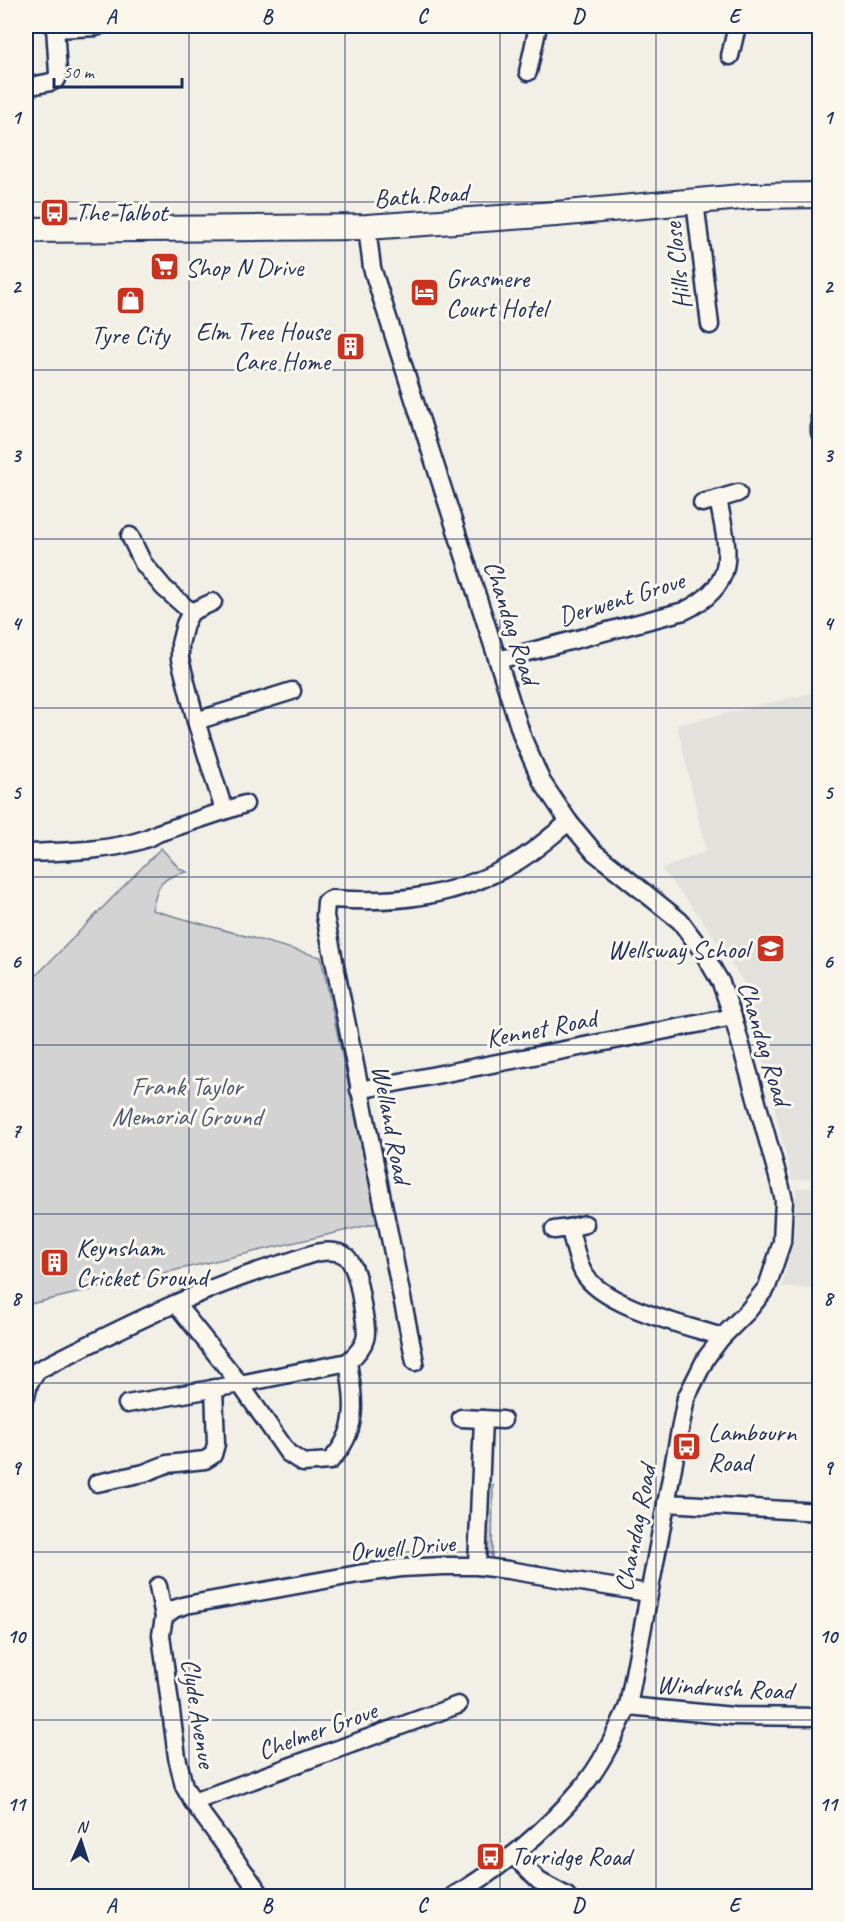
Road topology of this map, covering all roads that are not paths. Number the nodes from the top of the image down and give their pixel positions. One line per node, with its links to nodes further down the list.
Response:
1 (538, 26): 6 (street)
2 (737, 26): 5 (street)
3 (55, 27): 4 (street); 7 (street)
4 (98, 27)
5 (730, 56)
6 (528, 72)
7 (26, 87)
8 (819, 195): 9 (main road, Bath Road)
9 (695, 201): 10 (main road, Bath Road); 12 (street, Hills Close)
10 (367, 227): 11 (main road, Bath Road); 21 (street, Chandag Road)
11 (26, 230)
12 (710, 325)
13 (819, 414): 14 (street)
14 (819, 433)
15 (738, 493): 16 (street)
16 (718, 499): 17 (street); 21 (street, Derwent Grove)
17 (702, 503)
18 (129, 536): 20 (street)
19 (213, 602): 20 (street)
20 (191, 612): 23 (street)
21 (498, 660): 26 (street, Chandag Road)
22 (292, 691): 23 (street)
23 (196, 721): 25 (street)
24 (245, 804): 25 (street)
25 (224, 810): 27 (street)
26 (569, 822): 28 (street, Chandag Road); 29 (street, Welland Road)
27 (27, 853)
28 (733, 1017): 29 (street, Kennet Road); 32 (street, Chandag Road)
29 (359, 1090): 34 (street, Welland Road)
30 (570, 1228): 32 (street)
31 (176, 1304): 33 (street); 35 (street); 37 (street)
32 (722, 1337): 43 (street, Chandag Road)
33 (348, 1362): 35 (street); 35 (street)
34 (415, 1362)
35 (240, 1383): 36 (street)
36 (214, 1388): 38 (street); 42 (street)
37 (26, 1397)
38 (127, 1404)
39 (461, 1418): 40 (street)
40 (483, 1419): 41 (street); 45 (street)
41 (503, 1420)
42 (97, 1483)
43 (666, 1503): 44 (street); 47 (street, Chandag Road)
44 (819, 1512)
45 (477, 1566): 47 (street, Orwell Drive); 48 (street, Orwell Drive)
46 (158, 1586): 48 (street, Clyde Avenue)
47 (648, 1593): 50 (street, Chandag Road)
48 (164, 1617): 52 (street, Clyde Avenue)
49 (458, 1706): 52 (street, Chelmer Grove)
50 (628, 1706): 51 (street, Windrush Road); 53 (street, Chandag Road)
51 (819, 1717)
52 (193, 1802): 54 (street, Clyde Avenue)
53 (513, 1855): 55 (street, Chandag Road); 56 (street)
54 (262, 1896)
55 (453, 1896)
56 (567, 1896)

